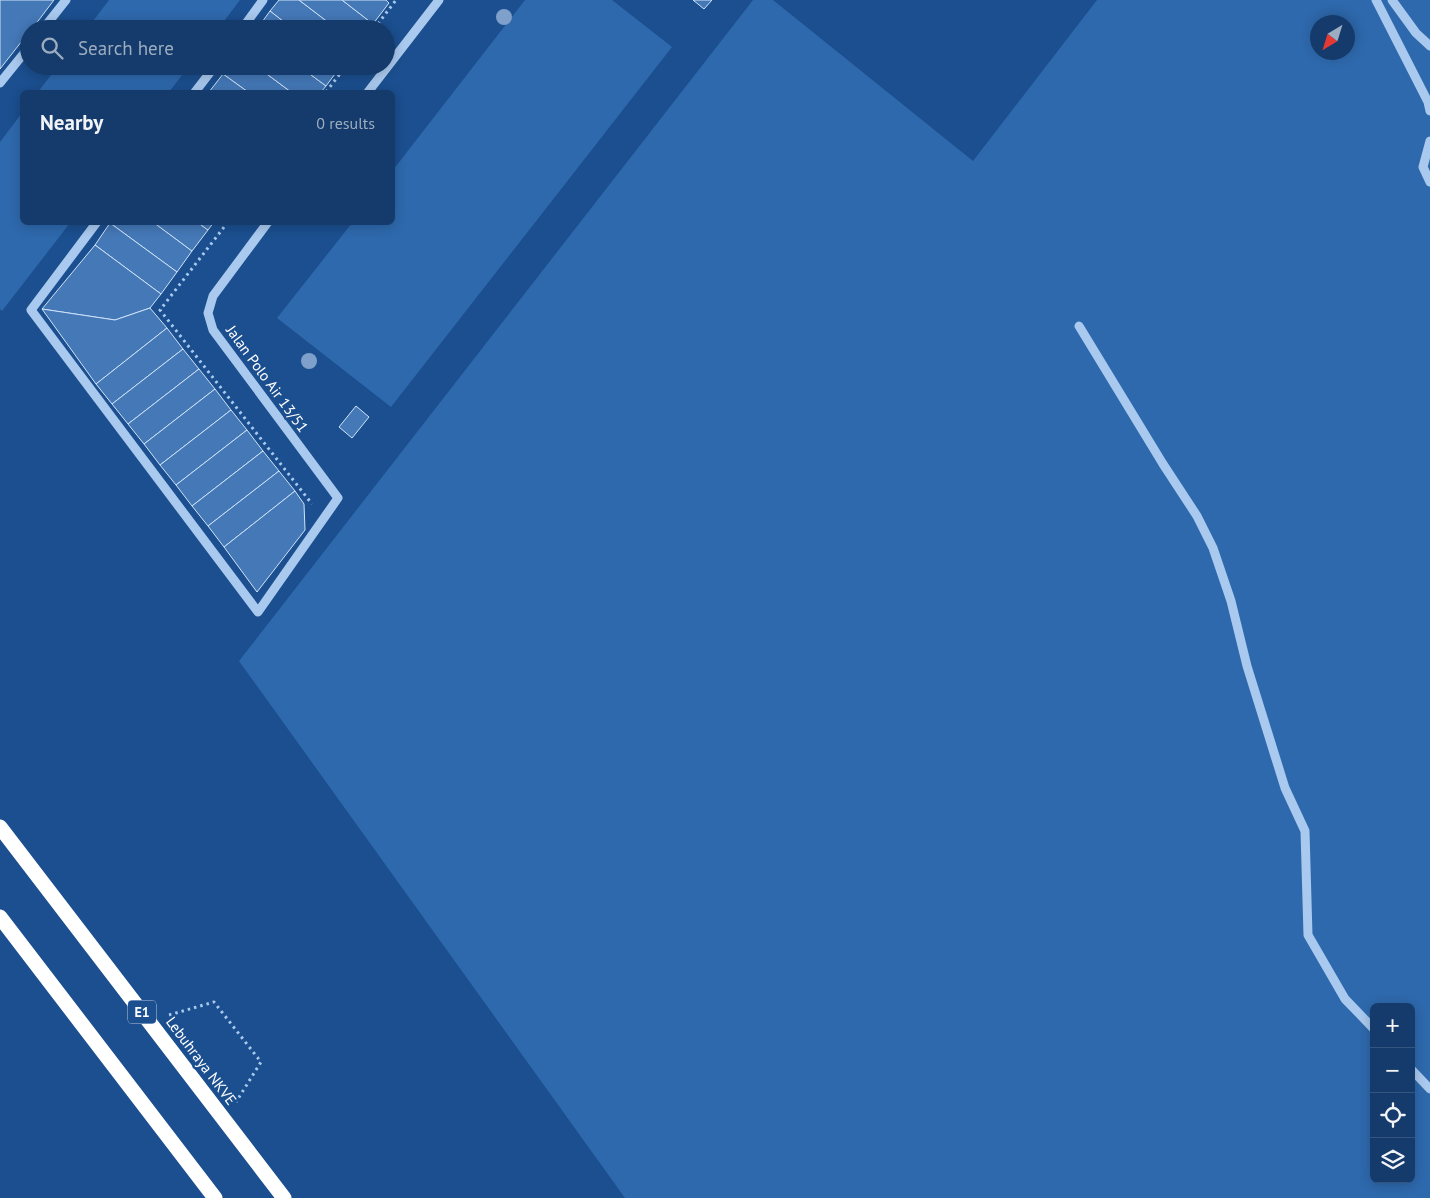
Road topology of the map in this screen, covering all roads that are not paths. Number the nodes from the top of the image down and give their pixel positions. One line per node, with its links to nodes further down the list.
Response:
1 (66, 0): 6 (street)
2 (264, 0): 7 (street)
3 (439, 0): 9 (street)
4 (1376, 0): 16 (street)
5 (1392, 0): 8 (street)
6 (50, 20)
7 (249, 20)
8 (1430, 46)
9 (395, 57)
10 (20, 58): 13 (street)
11 (208, 75): 14 (street)
12 (381, 75): 15 (street)
13 (0, 83)
14 (197, 90)
15 (370, 90)
16 (1430, 111)
17 (1430, 141): 18 (street)
18 (1430, 182)
19 (95, 225): 20 (street, Jalan Polo Air 13/51)
20 (266, 225)
21 (1080, 326): 24 (street)
22 (0, 827): 28 (highway, Lebuhraya NKVE / E1)
23 (0, 917): 27 (highway)
24 (1370, 1025)
25 (1415, 1073): 26 (street)
26 (1430, 1089)
27 (215, 1198)
28 (284, 1198)

